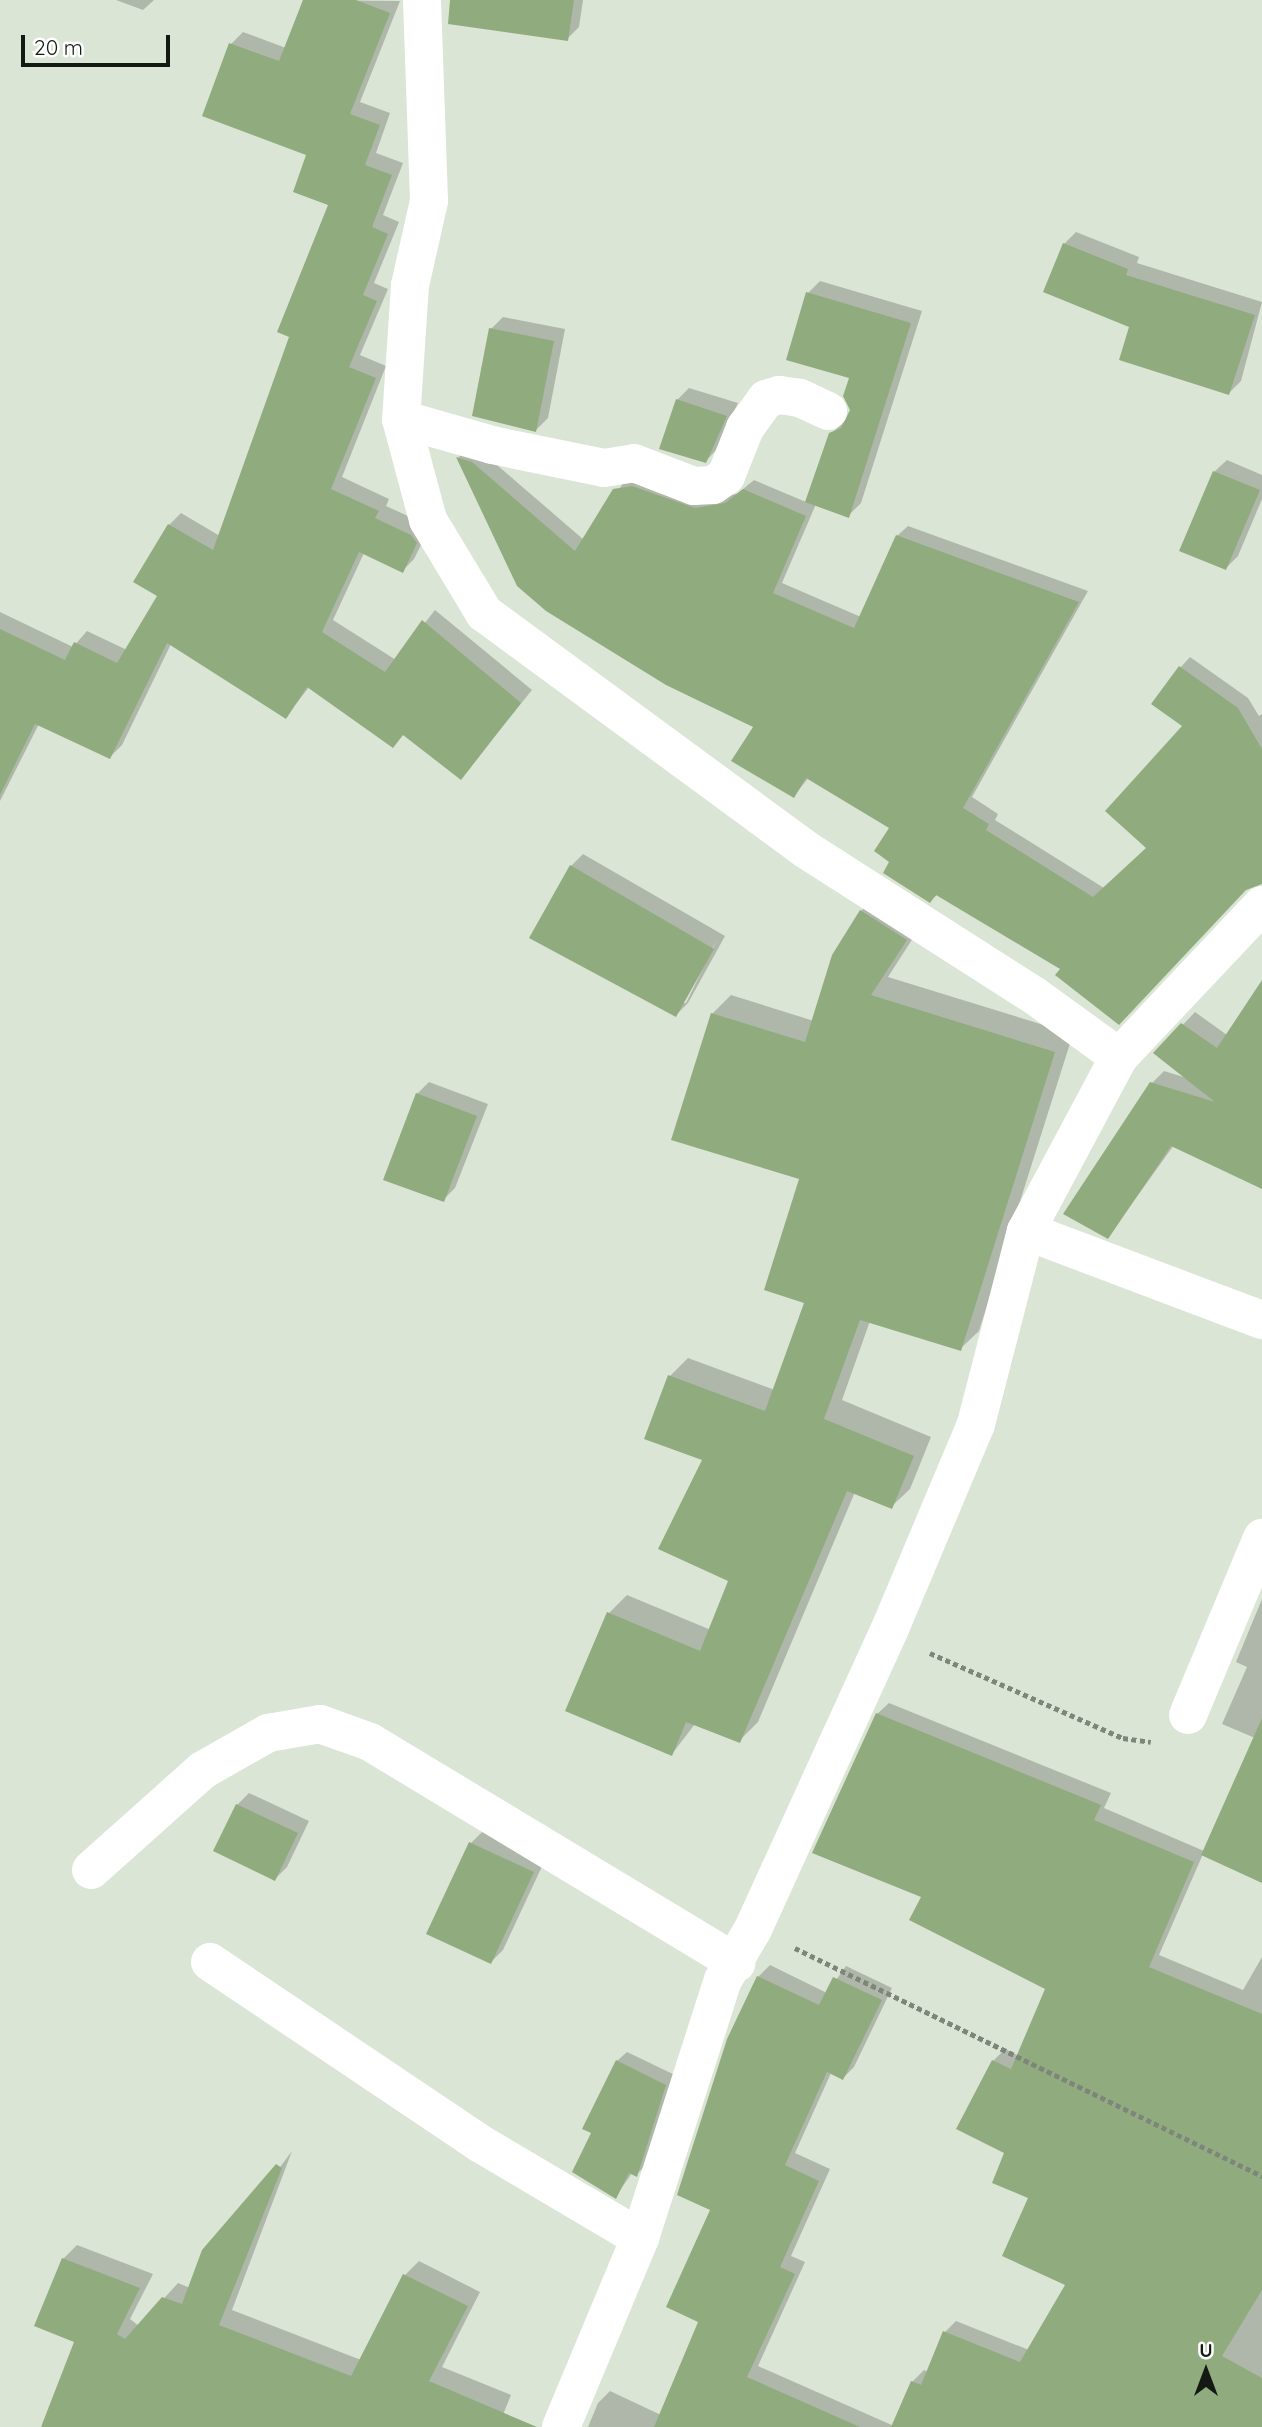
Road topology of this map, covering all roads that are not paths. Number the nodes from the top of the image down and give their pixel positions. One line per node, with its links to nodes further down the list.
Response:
1 (422, 0): 3 (street)
2 (828, 411): 3 (street)
3 (401, 419): 5 (street)
4 (1262, 905): 5 (street)
5 (1119, 1057): 6 (street)
6 (1026, 1231): 7 (street); 12 (street)
7 (1262, 1320)
8 (1262, 1538): 9 (street)
9 (1188, 1715)
10 (91, 1870): 12 (street)
11 (210, 1962): 13 (street)
12 (736, 1962): 13 (street)
13 (640, 2238): 14 (street)
14 (561, 2427)

